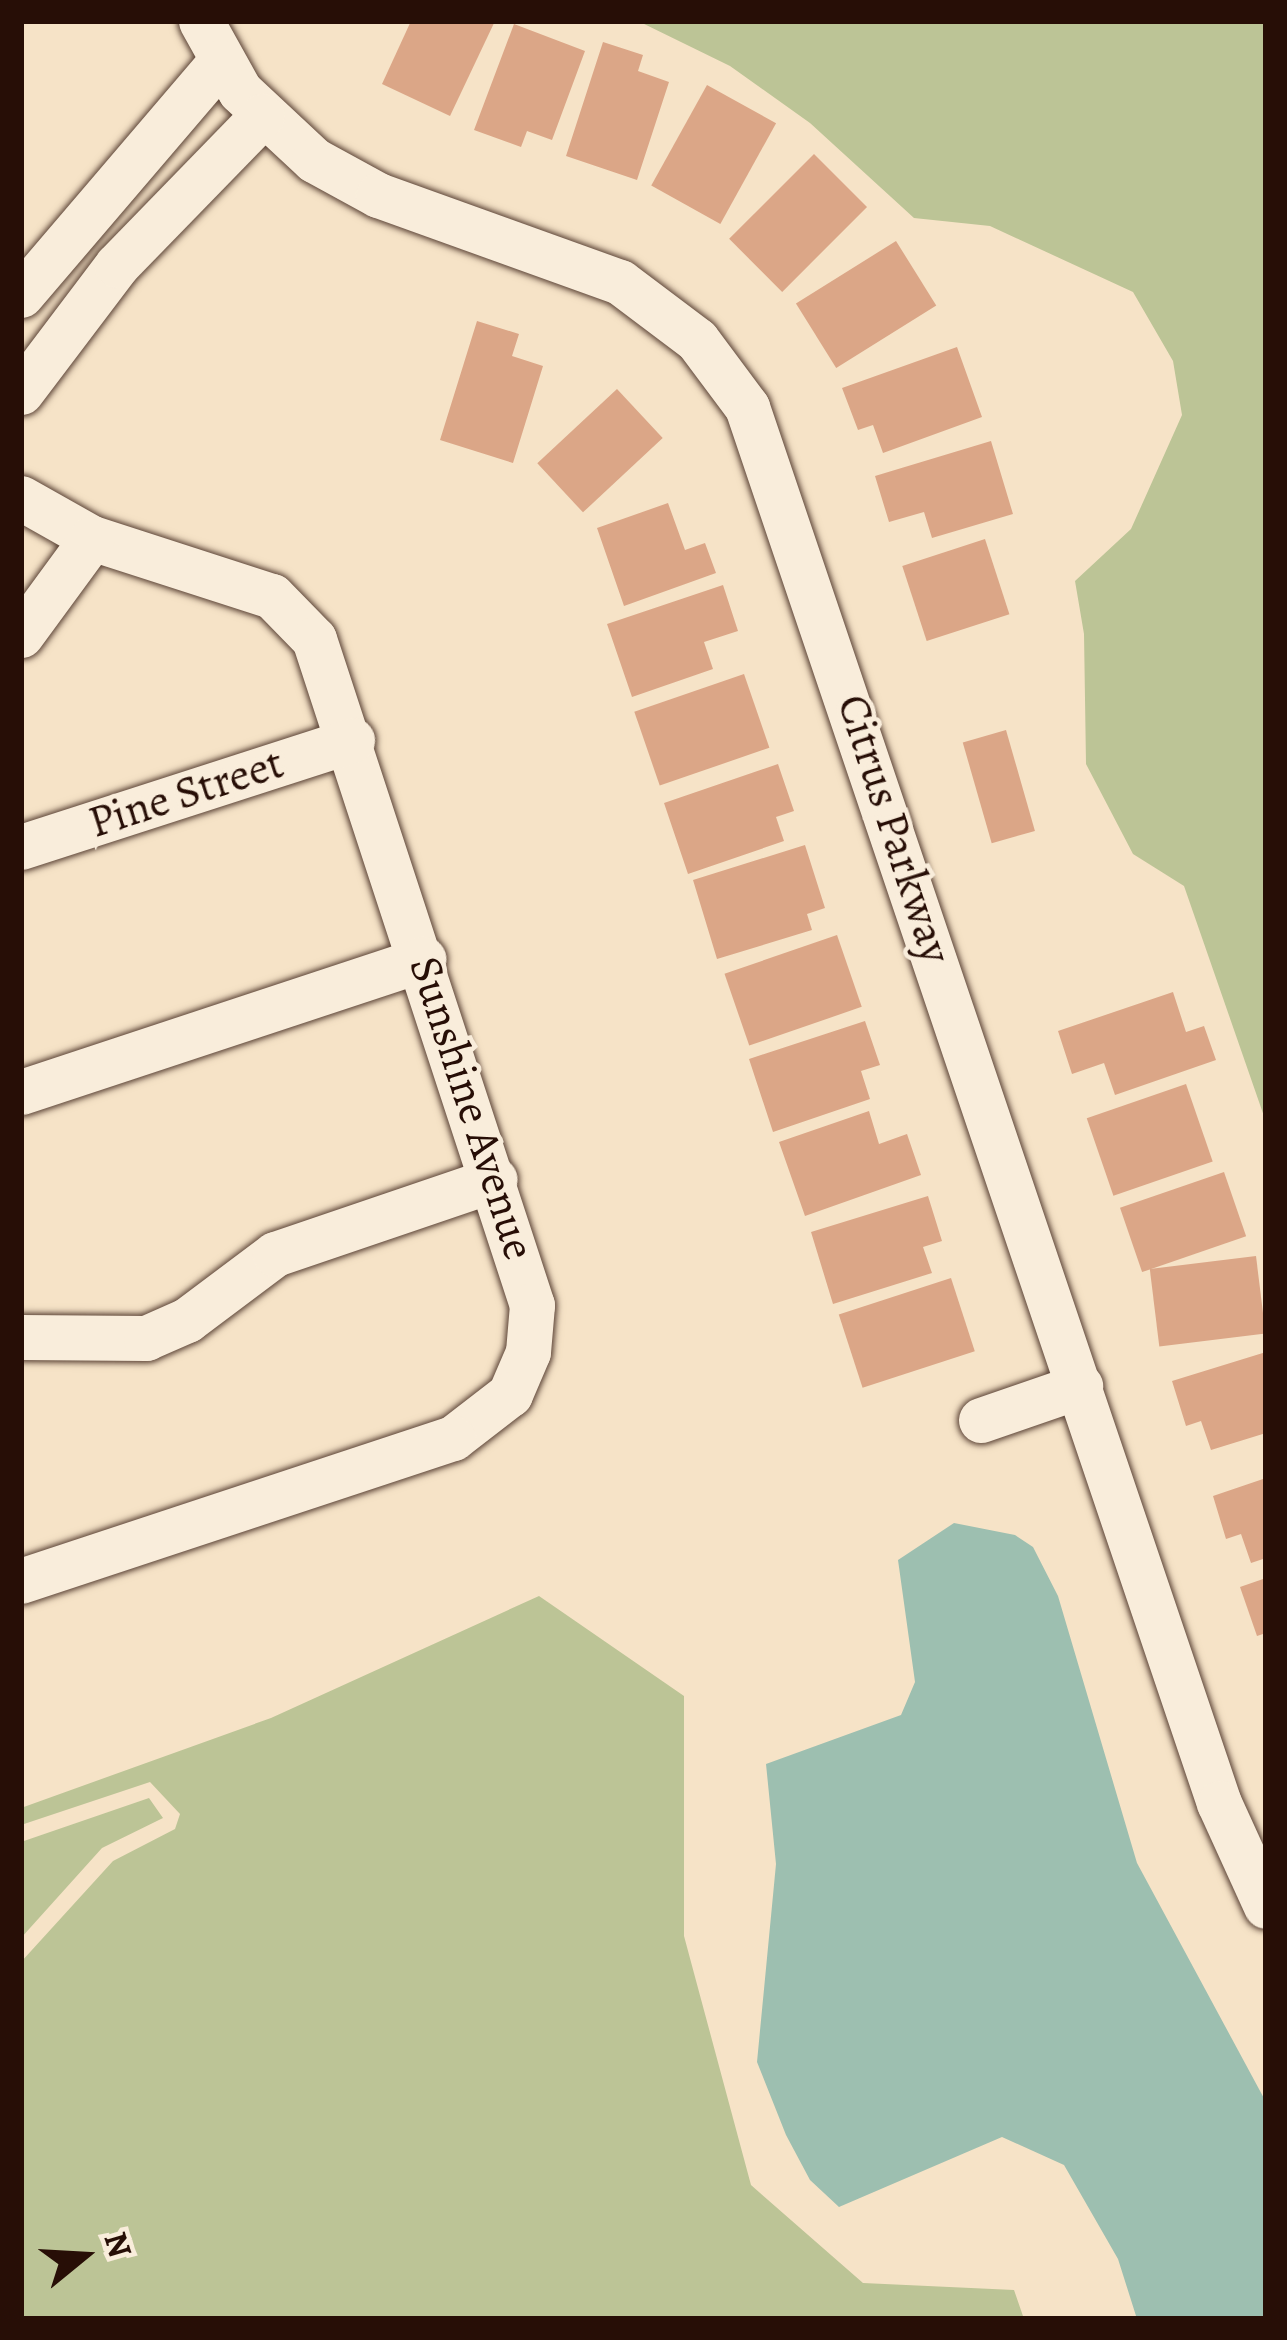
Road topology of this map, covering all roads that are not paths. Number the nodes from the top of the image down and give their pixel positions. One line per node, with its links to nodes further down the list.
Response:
1 (210, 41): 2 (street, Citrus Parkway); 3 (street)
2 (262, 116): 4 (street); 15 (street, Citrus Parkway)
3 (33, 279): 4 (street)
4 (95, 292): 5 (street)
5 (21, 392)
6 (21, 499): 7 (street, Sunshine Avenue)
7 (92, 538): 8 (street); 9 (street, Sunshine Avenue)
8 (21, 635)
9 (352, 740): 10 (street, Pine Street); 11 (street, Sunshine Avenue)
10 (21, 847)
11 (424, 959): 12 (street); 13 (street, Sunshine Avenue)
12 (21, 1092)
13 (495, 1179): 14 (street); 17 (street, Sunshine Avenue)
14 (21, 1337)
15 (1080, 1386): 16 (street); 18 (street, Citrus Parkway)
16 (981, 1420)
17 (21, 1581)
18 (1266, 1906)

